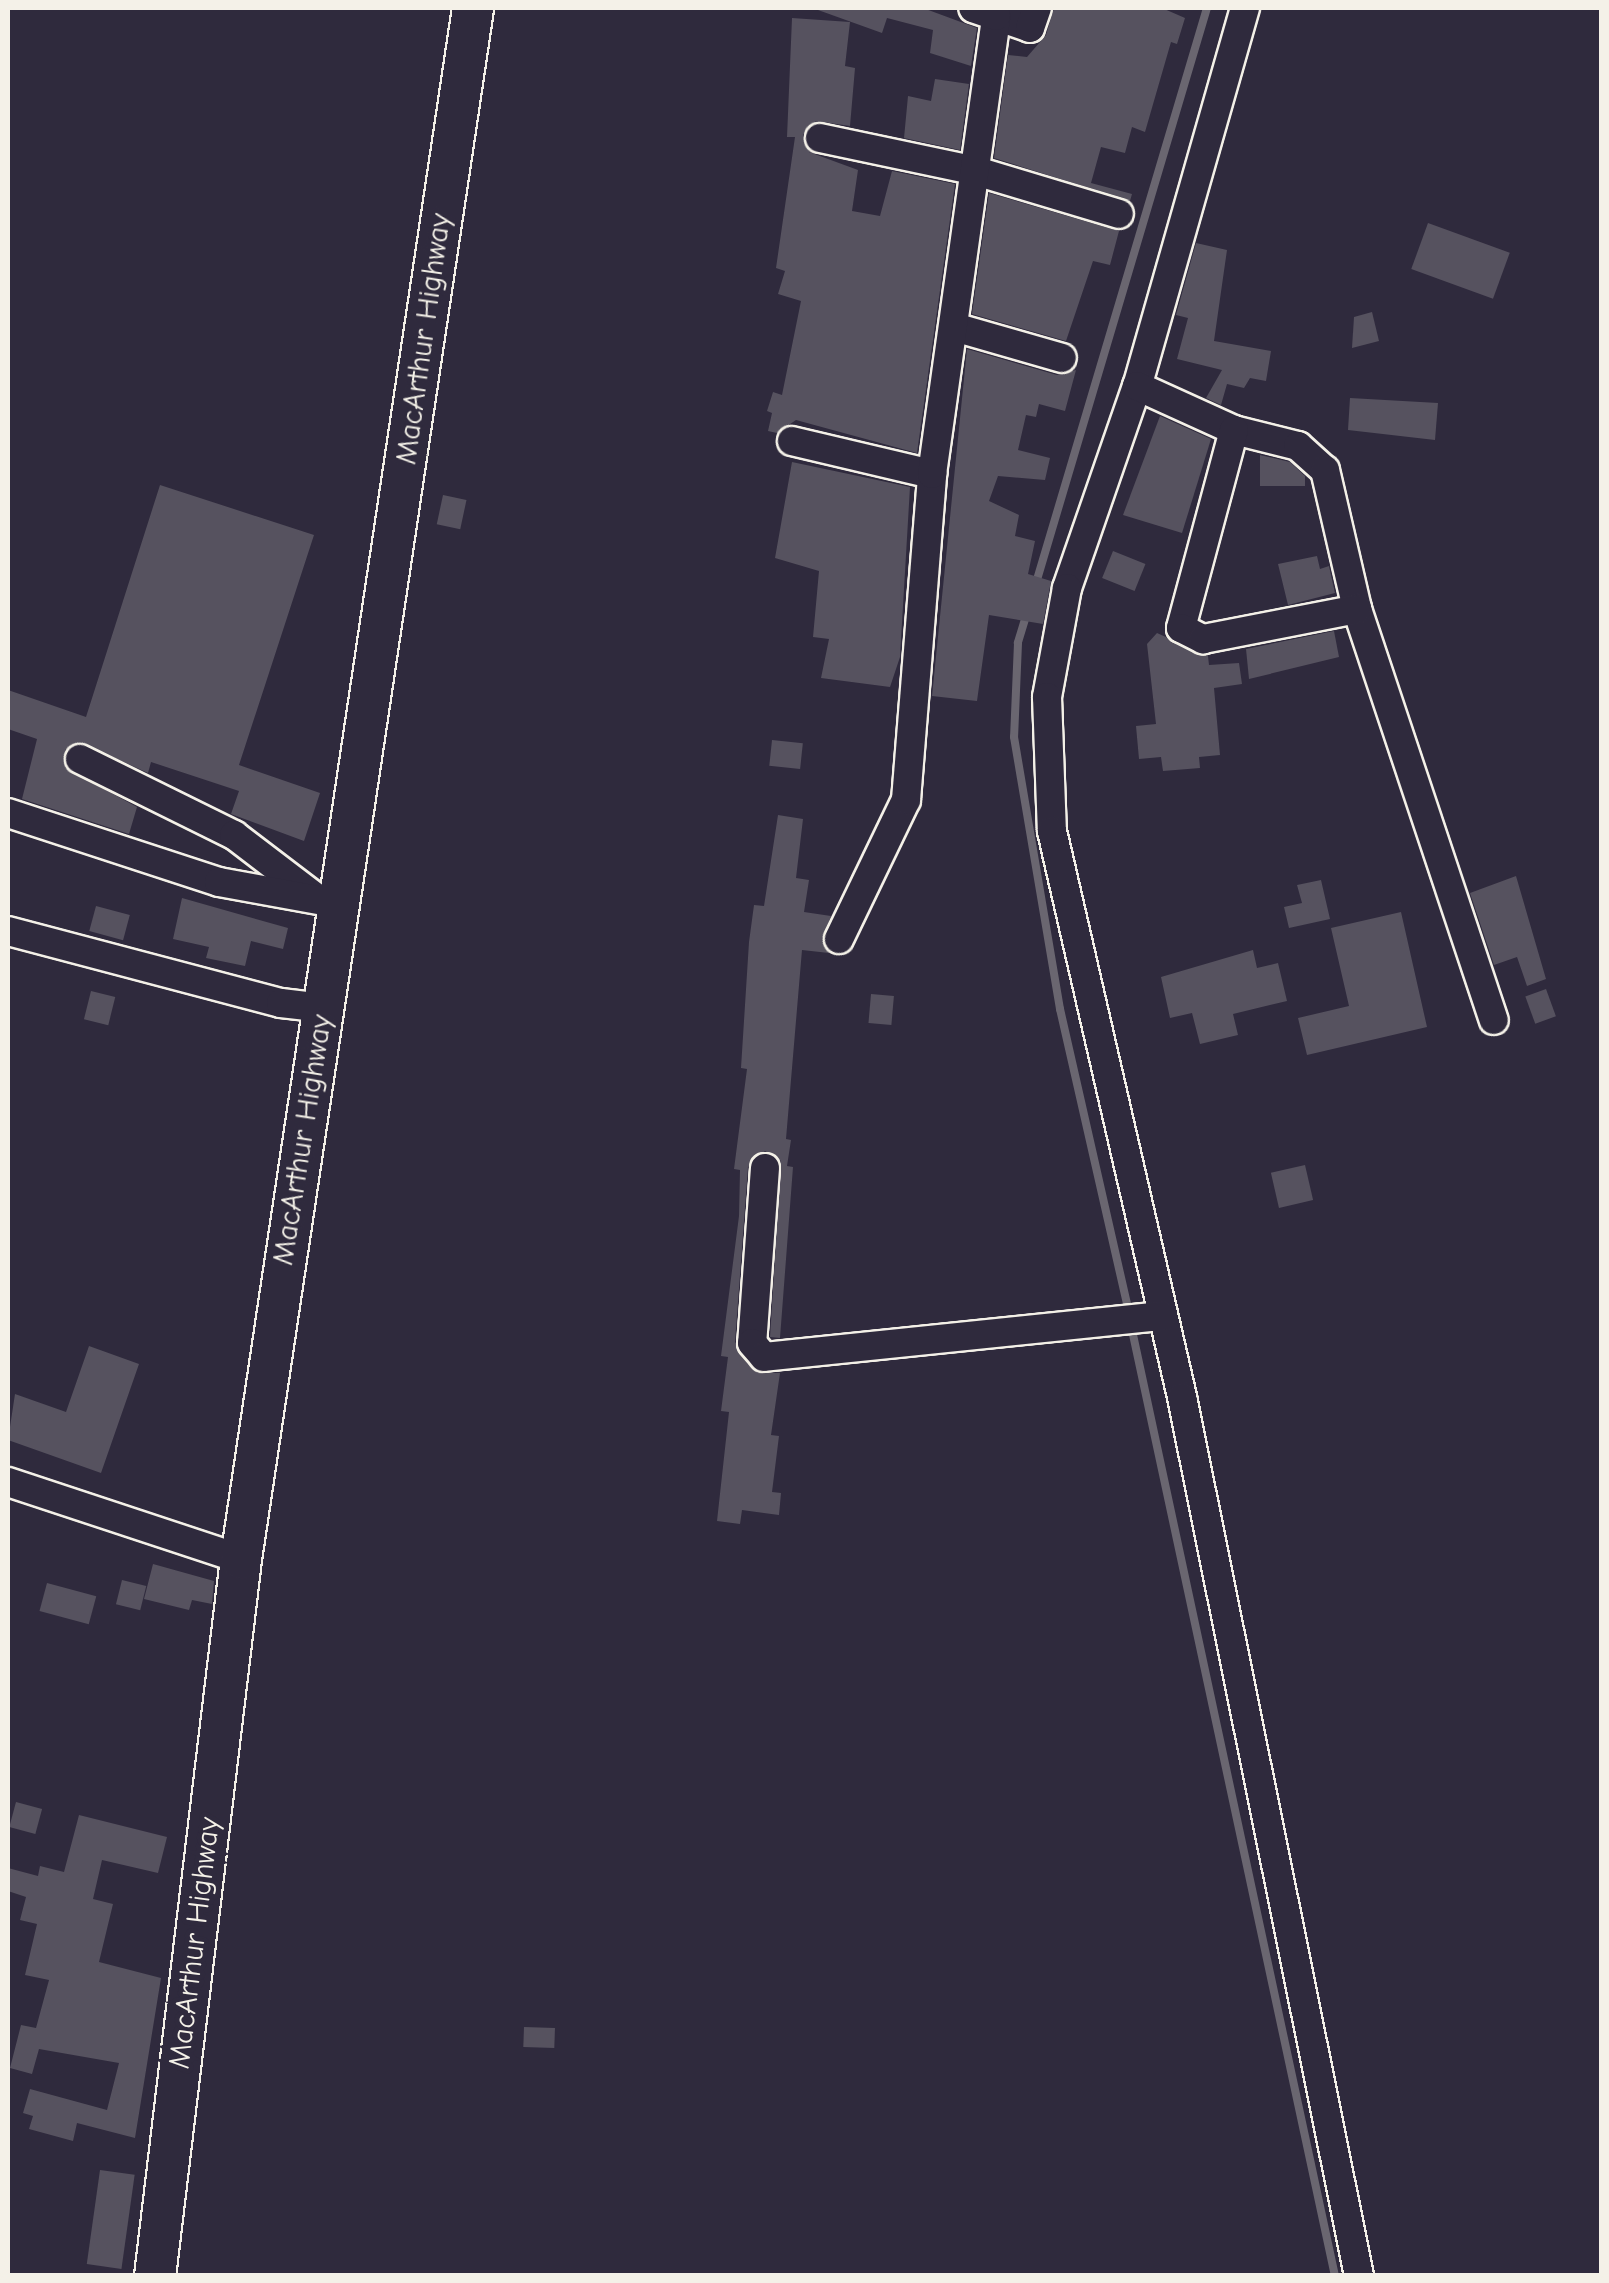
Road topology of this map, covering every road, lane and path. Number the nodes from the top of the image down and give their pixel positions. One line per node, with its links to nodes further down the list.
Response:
1 (473, 8): 17 (highway, MacArthur Highway)
2 (1038, 8): 4 (street)
3 (1246, 8): 10 (street)
4 (984, 12): 6 (street)
5 (820, 138): 6 (street)
6 (976, 171): 7 (street); 8 (street)
7 (1119, 214)
8 (954, 327): 9 (street); 13 (street)
9 (1062, 358)
10 (1138, 386): 11 (street); 23 (street)
11 (1234, 430): 14 (street); 14 (street)
12 (792, 441): 13 (street)
13 (932, 474): 19 (street)
14 (1357, 609): 21 (street)
15 (80, 759): 17 (street)
16 (8, 813): 17 (street)
17 (331, 903): 20 (highway, MacArthur Highway)
18 (8, 931): 20 (street)
19 (839, 939)
20 (324, 1008): 25 (highway, MacArthur Highway)
21 (1494, 1020)
22 (765, 1168): 23 (street)
23 (1163, 1316): 27 (street)
24 (8, 1482): 25 (street)
25 (241, 1560): 26 (highway, MacArthur Highway)
26 (154, 2276)
27 (1360, 2276)

